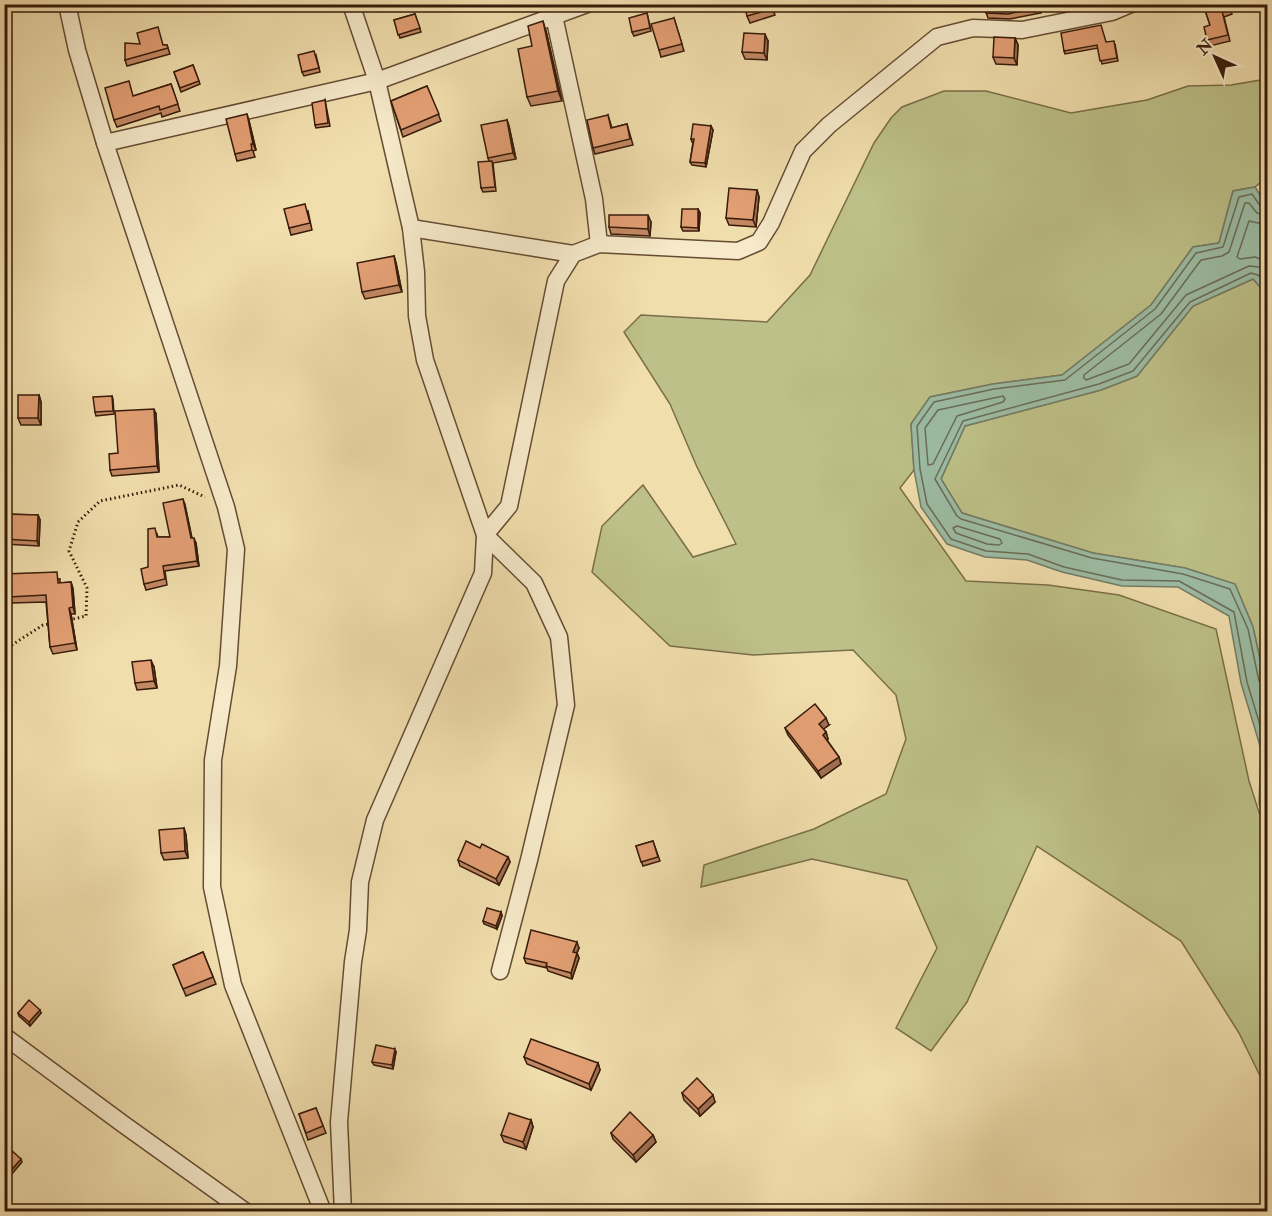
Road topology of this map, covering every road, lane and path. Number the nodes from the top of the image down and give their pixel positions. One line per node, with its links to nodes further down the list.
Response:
1 (67, 4): 7 (street)
2 (351, 4): 6 (street)
3 (586, 4): 5 (street)
4 (1131, 4): 9 (street)
5 (552, 10): 6 (street); 9 (street)
6 (377, 81): 7 (street); 8 (street)
7 (105, 142): 11 (street)
8 (411, 228): 10 (street); 12 (street)
9 (599, 244): 10 (street)
10 (573, 254): 12 (street)
11 (226, 507): 13 (path); 19 (street)
12 (485, 535): 16 (street); 20 (street)
13 (64, 621)
14 (54, 623): 15 (path)
15 (4, 650)
16 (500, 971)
17 (4, 1036): 18 (street)
18 (246, 1212)
19 (323, 1212)
20 (343, 1212)

